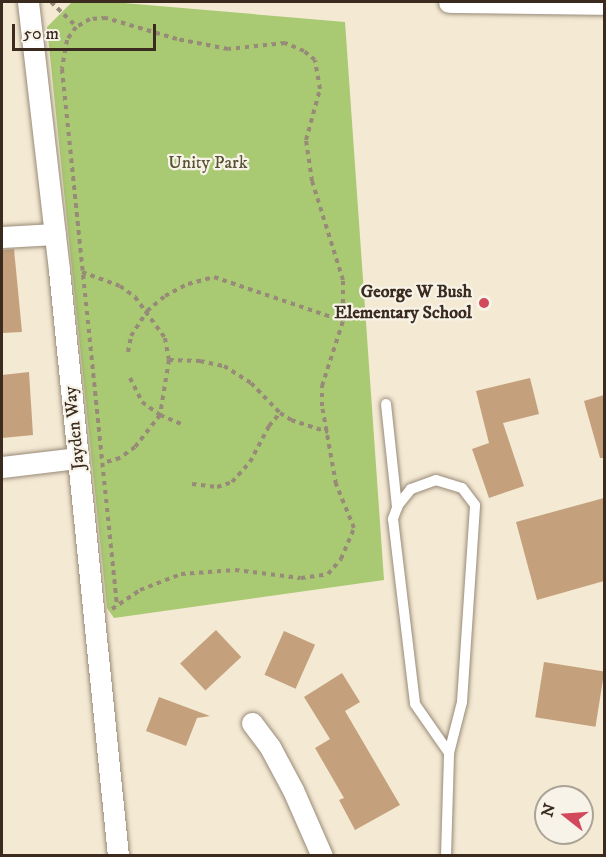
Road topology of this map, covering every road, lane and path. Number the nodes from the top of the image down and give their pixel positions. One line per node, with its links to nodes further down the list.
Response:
1 (28, 2): 6 (street, Jayden Way)
2 (51, 2): 5 (path)
3 (449, 2): 4 (street)
4 (604, 4)
5 (76, 27): 9 (path); 11 (path)
6 (55, 234): 7 (street); 8 (street, Jayden Way)
7 (2, 237)
8 (59, 270): 9 (path); 21 (street, Jayden Way)
9 (84, 273): 10 (path); 20 (path)
10 (147, 311): 11 (path); 12 (path); 13 (path)
11 (343, 321): 19 (path)
12 (128, 352)
13 (169, 360): 16 (path); 17 (path)
14 (130, 378): 17 (path)
15 (386, 404): 24 (lane)
16 (280, 413): 19 (path); 23 (path)
17 (160, 415): 18 (path); 20 (path)
18 (184, 425)
19 (328, 432): 25 (path)
20 (103, 464): 21 (path); 25 (path)
21 (79, 465): 22 (street); 26 (street, Jayden Way)
22 (2, 466)
23 (192, 484)
24 (397, 507): 28 (lane); 28 (lane)
25 (117, 606): 26 (path)
26 (95, 622): 29 (street, Jayden Way)
27 (252, 723): 30 (street)
28 (449, 753): 31 (lane)
29 (118, 855)
30 (322, 855)
31 (446, 855)

